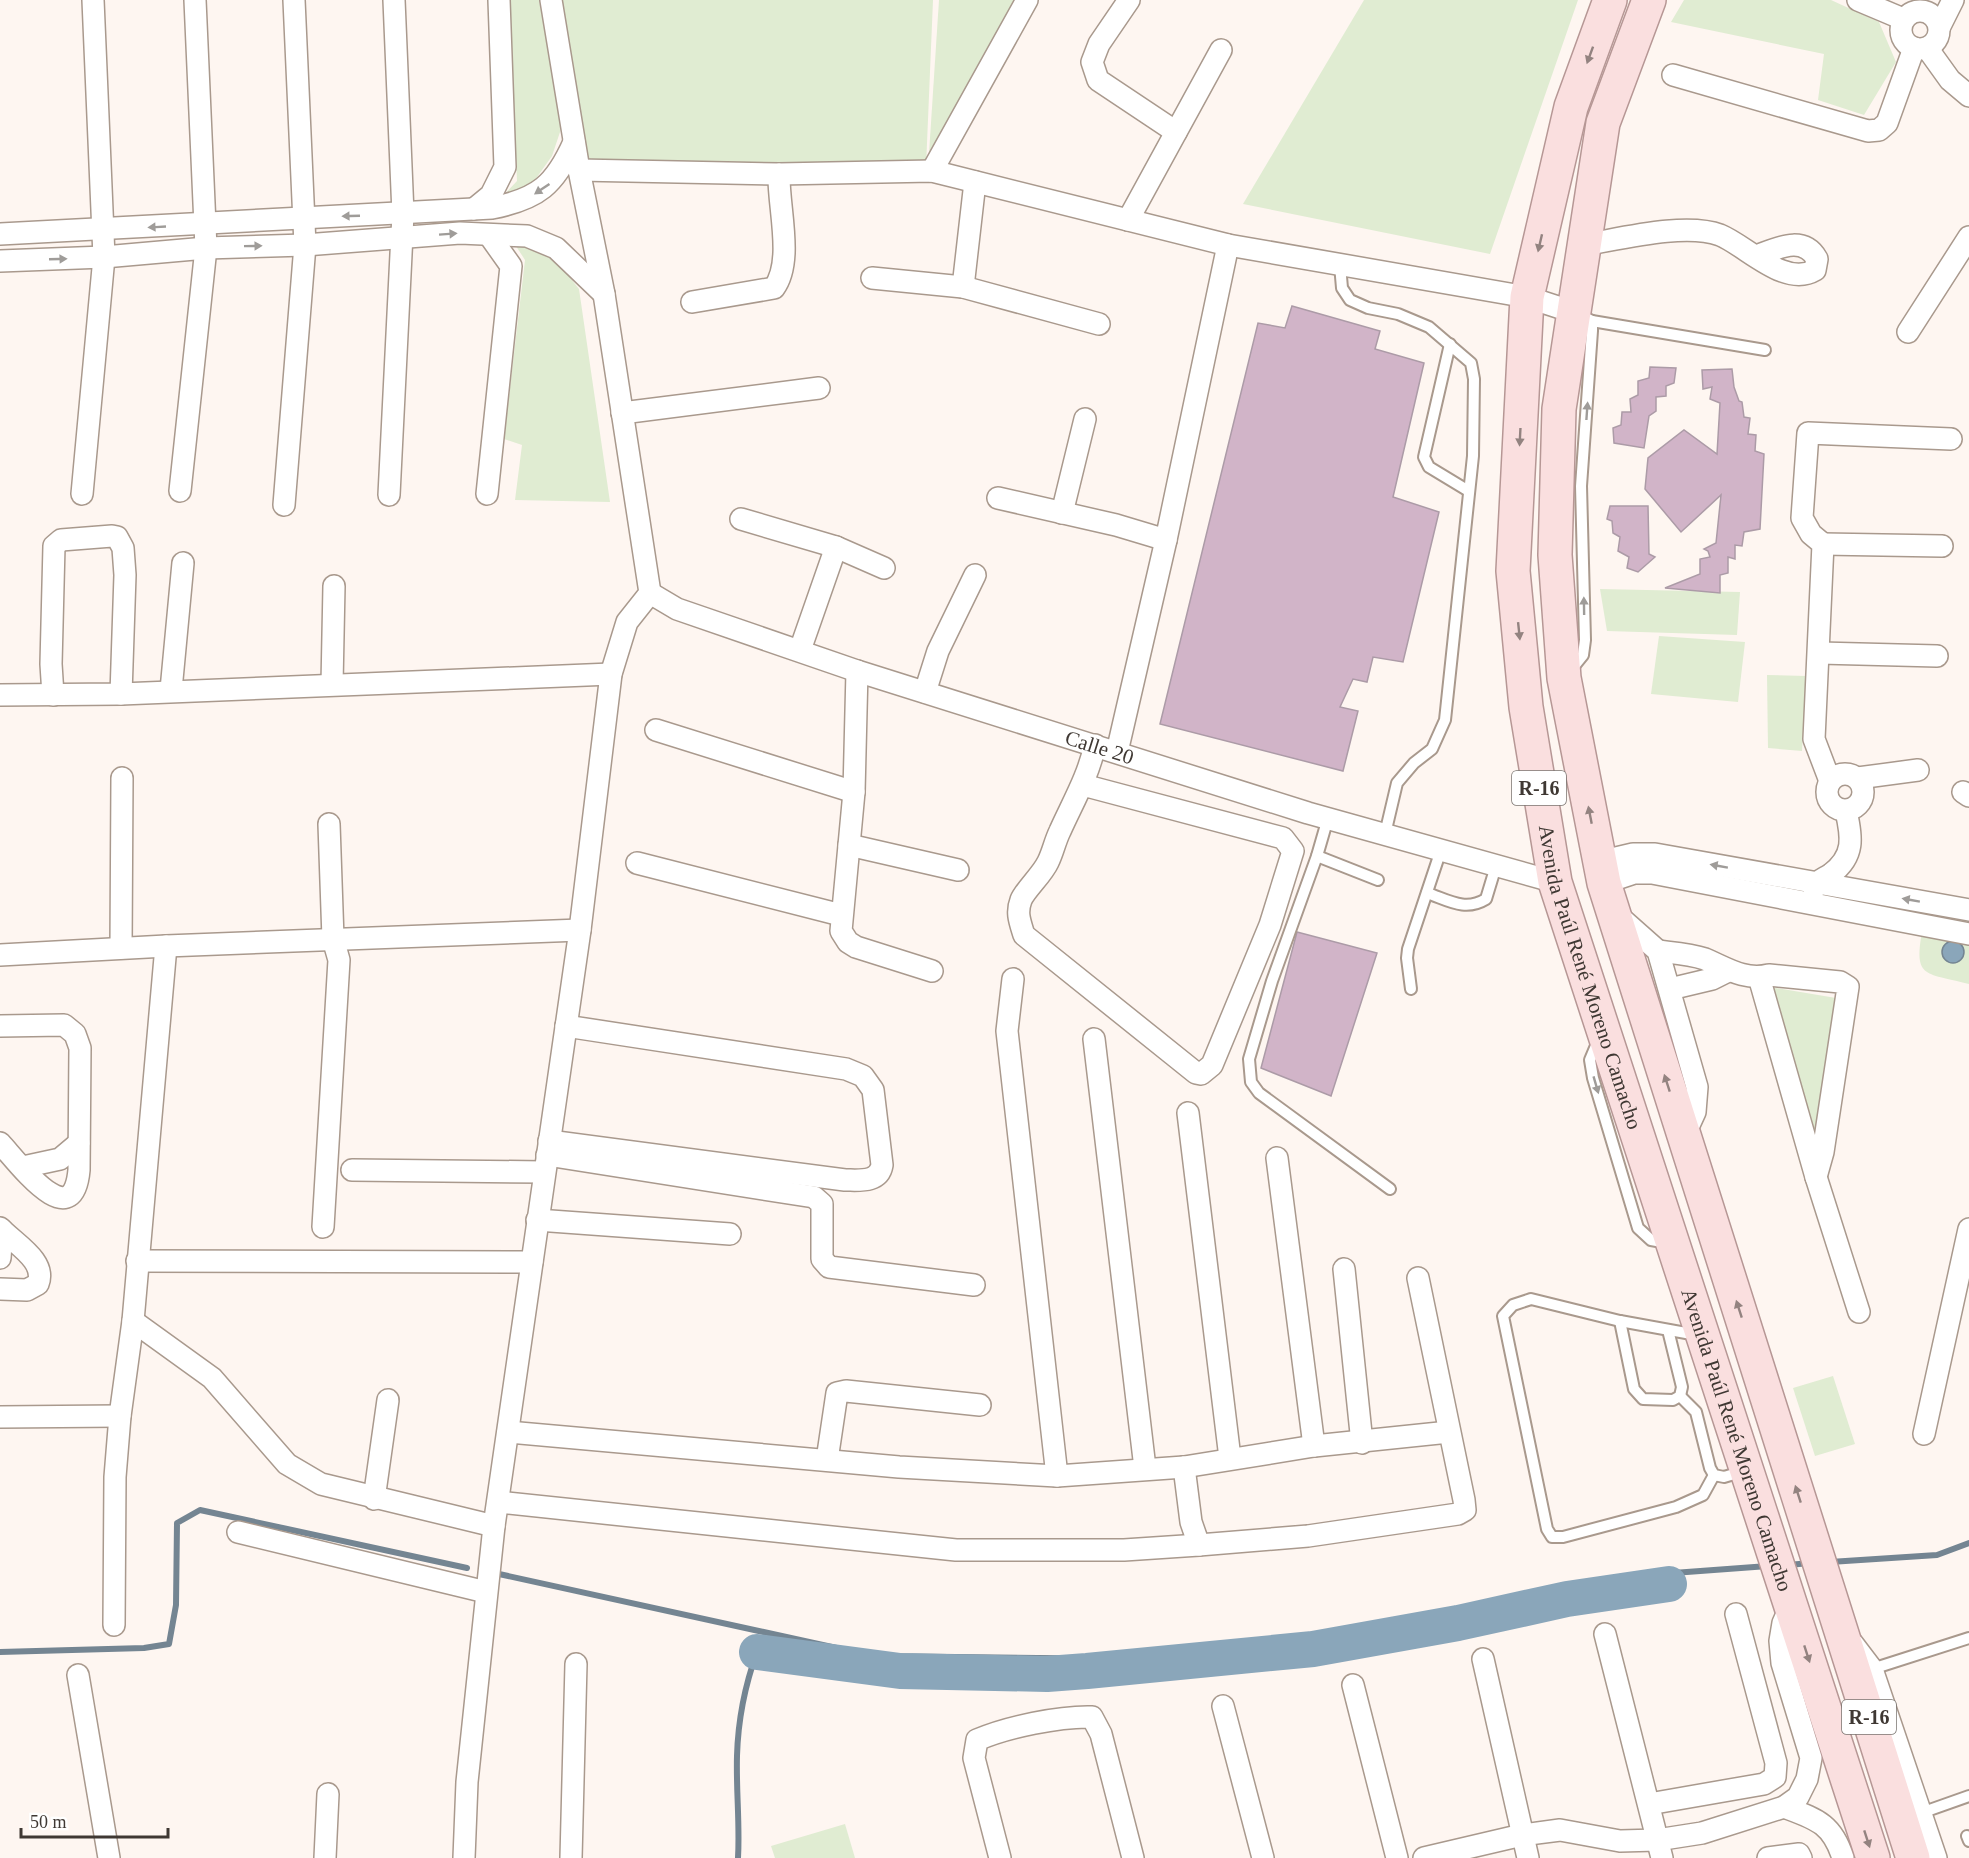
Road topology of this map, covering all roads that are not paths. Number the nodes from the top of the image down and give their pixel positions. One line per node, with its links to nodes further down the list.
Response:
1 (93, 0): 31 (street)
2 (195, 0): 30 (street)
3 (294, 0): 27 (street)
4 (394, 0): 26 (street)
5 (499, 0): 25 (street)
6 (551, 0): 20 (street)
7 (1027, 0): 22 (street)
8 (1130, 0): 19 (street)
9 (1610, 0): 48 (main road, Avenida Paúl René Moreno Camacho / R-16, one-way to 48)
10 (1649, 0): 38 (main road, Avenida Paúl René Moreno Camacho / R-16)
11 (1858, 0): 13 (street)
12 (1953, 0): 14 (street)
13 (1907, 10): 14 (street); 14 (street)
14 (1930, 40): 16 (street); 17 (street); 18 (street)
15 (1221, 50): 19 (street)
16 (1673, 75)
17 (1969, 79)
18 (1969, 96)
19 (1176, 132): 28 (street)
20 (574, 142): 21 (street); 25 (street, one-way to 25)
21 (579, 170): 23 (street); 47 (street)
22 (932, 171): 23 (street); 24 (street)
23 (779, 174): 49 (street)
24 (975, 182): 28 (street); 46 (street)
25 (474, 209): 26 (street)
26 (403, 214): 27 (street, one-way to 27); 34 (street)
27 (303, 217): 30 (street); 36 (street)
28 (1128, 220): 37 (street)
29 (0, 224): 32 (street)
30 (204, 225): 31 (street, one-way to 31); 39 (street)
31 (103, 230): 32 (street); 41 (street)
32 (0, 234): 42 (street)
33 (489, 235): 34 (street, one-way to 33); 47 (street); 62 (street)
34 (402, 237): 36 (street); 63 (street)
35 (1969, 237): 52 (street)
36 (305, 245): 39 (street, one-way to 36); 65 (street)
37 (1228, 245): 43 (street); 68 (street)
38 (1583, 245): 40 (street); 50 (main road, Avenida Paúl René Moreno Camacho / R-16)
39 (206, 248): 41 (street); 60 (street)
40 (1756, 256)
41 (104, 257): 42 (street, one-way to 41); 61 (street)
42 (0, 261): 44 (street)
43 (1340, 265): 48 (street); 53 (lane)
44 (0, 269)
45 (872, 278): 46 (street)
46 (963, 287): 51 (street)
47 (604, 294): 56 (street)
48 (1527, 297): 50 (street); 108 (main road, Avenida Paúl René Moreno Camacho / R-16, one-way to 108)
49 (692, 302)
50 (1582, 317): 54 (lane); 110 (main road, Avenida Paúl René Moreno Camacho / R-16, one-way to 50)
51 (1099, 324)
52 (1908, 332)
53 (1450, 344): 59 (lane); 59 (lane)
54 (1765, 350)
55 (819, 388): 56 (street)
56 (622, 413): 76 (street)
57 (1085, 420): 66 (street)
58 (1951, 439): 69 (street)
59 (1467, 490): 100 (lane)
60 (180, 491)
61 (82, 494)
62 (487, 494)
63 (389, 495)
64 (998, 498): 66 (street)
65 (284, 505)
66 (1062, 513): 68 (street)
67 (741, 519): 71 (street)
68 (1166, 540): 90 (street)
69 (1823, 543): 70 (street); 78 (street)
70 (1942, 546)
71 (836, 547): 73 (street); 77 (street)
72 (183, 563): 83 (street)
73 (884, 568)
74 (975, 575): 84 (street)
75 (334, 586): 82 (street)
76 (650, 593): 77 (street, Calle 20); 81 (street)
77 (800, 650): 80 (street, Calle 20)
78 (1820, 652): 79 (street); 94 (street)
79 (1937, 656)
80 (857, 671): 84 (street, Calle 20); 96 (street)
81 (611, 674): 82 (street); 115 (street)
82 (332, 684): 83 (street)
83 (171, 690): 85 (street)
84 (925, 692): 89 (street, Calle 20)
85 (121, 694): 87 (street); 87 (street)
86 (0, 695): 87 (street)
87 (53, 695)
88 (656, 730): 96 (street)
89 (1095, 746): 90 (street, Calle 20); 95 (street)
90 (1117, 752): 98 (street, Calle 20)
91 (1918, 770): 93 (street)
92 (122, 778): 119 (street)
93 (1858, 778): 94 (street); 97 (street)
94 (1830, 781): 97 (street)
95 (1083, 785): 95 (street)
96 (854, 792): 101 (street)
97 (1846, 811): 109 (street)
98 (1328, 818): 100 (street, Calle 20); 103 (lane)
99 (329, 824): 117 (street)
100 (1385, 834): 102 (street, Calle 20)
101 (849, 845): 106 (street); 114 (street)
102 (1442, 850): 105 (street, Calle 20); 111 (lane)
103 (1317, 856): 107 (lane); 140 (lane)
104 (637, 863): 114 (street)
105 (1496, 866): 108 (street, Calle 20); 111 (lane)
106 (958, 870)
107 (1378, 880)
108 (1555, 882): 157 (main road, Avenida Paúl René Moreno Camacho / R-16, one-way to 157)
109 (1816, 883): 110 (street, one-way to 110); 112 (street); 113 (street, one-way to 109)
110 (1605, 886): 112 (street); 120 (street); 132 (main road, Avenida Paúl René Moreno Camacho / R-16, one-way to 110)
111 (1427, 893): 126 (lane)
112 (1808, 903): 116 (street)
113 (1969, 910)
114 (841, 915): 122 (street)
115 (580, 930): 117 (street); 129 (street)
116 (1969, 934)
117 (333, 939): 118 (street); 142 (street)
118 (166, 946): 119 (street); 147 (street)
119 (121, 948): 121 (street)
120 (1658, 951): 123 (street); 127 (street)
121 (0, 955)
122 (932, 971)
123 (1728, 971): 124 (street); 127 (street)
124 (1759, 977): 139 (street); 139 (street)
125 (1013, 978): 174 (street)
126 (1411, 989)
127 (1670, 989): 132 (street)
128 (0, 1026): 134 (street)
129 (566, 1026): 135 (street); 135 (street)
130 (1094, 1039): 171 (street)
131 (1188, 1113): 168 (street)
132 (1684, 1136): 184 (main road, Avenida Paúl René Moreno Camacho / R-16, one-way to 132)
133 (0, 1143): 137 (street)
134 (79, 1143): 137 (street); 137 (street)
135 (547, 1156): 138 (street); 141 (street); 151 (street)
136 (1277, 1158): 167 (street)
137 (23, 1167)
138 (352, 1170)
139 (1816, 1177): 153 (street)
140 (1390, 1189)
141 (537, 1220): 144 (street); 148 (street)
142 (323, 1227)
143 (1, 1229): 146 (street); 152 (street)
144 (730, 1234)
145 (1968, 1238): 165 (street)
146 (0, 1258)
147 (137, 1261): 148 (street); 154 (street)
148 (532, 1262): 163 (street)
149 (1344, 1269): 166 (street)
150 (1418, 1278): 164 (street)
151 (975, 1286)
152 (0, 1289)
153 (1859, 1312)
154 (133, 1321): 161 (street); 175 (street)
155 (1620, 1321): 156 (lane); 158 (lane); 173 (lane)
156 (1668, 1330): 157 (lane); 158 (lane)
157 (1703, 1336): 172 (main road, Avenida Paúl René Moreno Camacho / R-16)
158 (1680, 1396): 173 (lane)
159 (388, 1400): 175 (street)
160 (980, 1405): 169 (street)
161 (120, 1416): 162 (street); 183 (street)
162 (0, 1418)
163 (508, 1432): 169 (street); 176 (street)
164 (1449, 1432): 166 (street); 179 (street)
165 (1924, 1434)
166 (1362, 1443): 167 (street)
167 (1314, 1446): 168 (street)
168 (1230, 1458): 170 (street)
169 (827, 1460): 174 (street)
170 (1184, 1467): 171 (street); 179 (street)
171 (1145, 1468): 174 (street)
172 (1747, 1470): 173 (lane); 180 (main road, Avenida Paúl René Moreno Camacho / R-16)
173 (1714, 1475)
174 (1057, 1476)
175 (374, 1499): 177 (street)
176 (498, 1502): 177 (street); 179 (street)
177 (494, 1526): 181 (street)
178 (238, 1532): 181 (street)
179 (1199, 1545)
180 (1782, 1579): 196 (street); 213 (main road, Avenida Paúl René Moreno Camacho / R-16, one-way to 213)
181 (486, 1592): 202 (street)
182 (1736, 1614): 195 (street)
183 (114, 1625)
184 (1841, 1628): 189 (street); 214 (main road, Avenida Paúl René Moreno Camacho / R-16)
185 (1605, 1634): 195 (street)
186 (1969, 1638): 189 (lane)
187 (1483, 1659): 198 (street)
188 (576, 1664): 203 (street)
189 (1872, 1669): 197 (street)
190 (78, 1675): 200 (street)
191 (1353, 1685): 207 (street)
192 (1223, 1706): 206 (street)
193 (328, 1794): 201 (street)
194 (1969, 1796): 197 (lane)
195 (1649, 1804): 199 (street)
196 (1784, 1807): 199 (street); 212 (street)
197 (1921, 1813): 215 (street)
198 (1522, 1835): 199 (street); 208 (street); 209 (street)
199 (1659, 1849)
200 (109, 1858)
201 (325, 1858)
202 (464, 1858)
203 (571, 1858)
204 (1000, 1858): 205 (street)
205 (1133, 1858)
206 (1263, 1858)
207 (1397, 1858)
208 (1424, 1858)
209 (1528, 1858)
210 (1768, 1858): 211 (street)
211 (1801, 1858)
212 (1843, 1858)
213 (1873, 1858)
214 (1913, 1858)
215 (1936, 1858)

